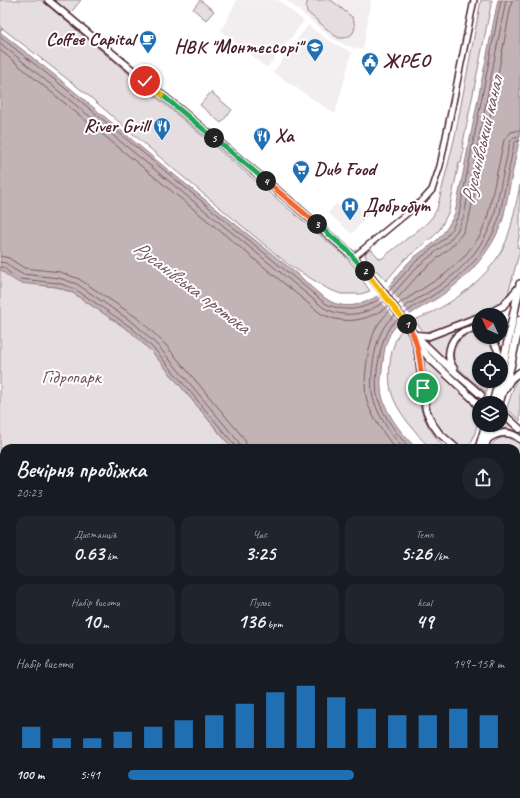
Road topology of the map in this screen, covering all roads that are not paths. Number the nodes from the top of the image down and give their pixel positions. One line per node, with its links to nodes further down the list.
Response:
1 (48, 0): 3 (main road)
2 (474, 0): 3 (street)
3 (354, 257): 9 (main road)
4 (520, 285): 5 (main road); 11 (highway)
5 (499, 308)
6 (472, 320): 9 (main road)
7 (520, 320): 14 (highway)
8 (472, 330): 13 (main road)
9 (413, 333): 10 (main road); 13 (main road)
10 (417, 344): 17 (main road); 25 (main road)
11 (506, 352)
12 (520, 372): 14 (main road)
13 (469, 384): 15 (main road)
14 (503, 392): 16 (highway)
15 (481, 395)
16 (502, 396)
17 (472, 398)
18 (508, 418): 19 (main road)
19 (517, 424): 20 (main road)
20 (520, 429)
21 (482, 432): 26 (main road)
22 (485, 432): 26 (highway)
23 (489, 432): 26 (highway)
24 (520, 439): 26 (main road)
25 (451, 444)
26 (483, 444)

